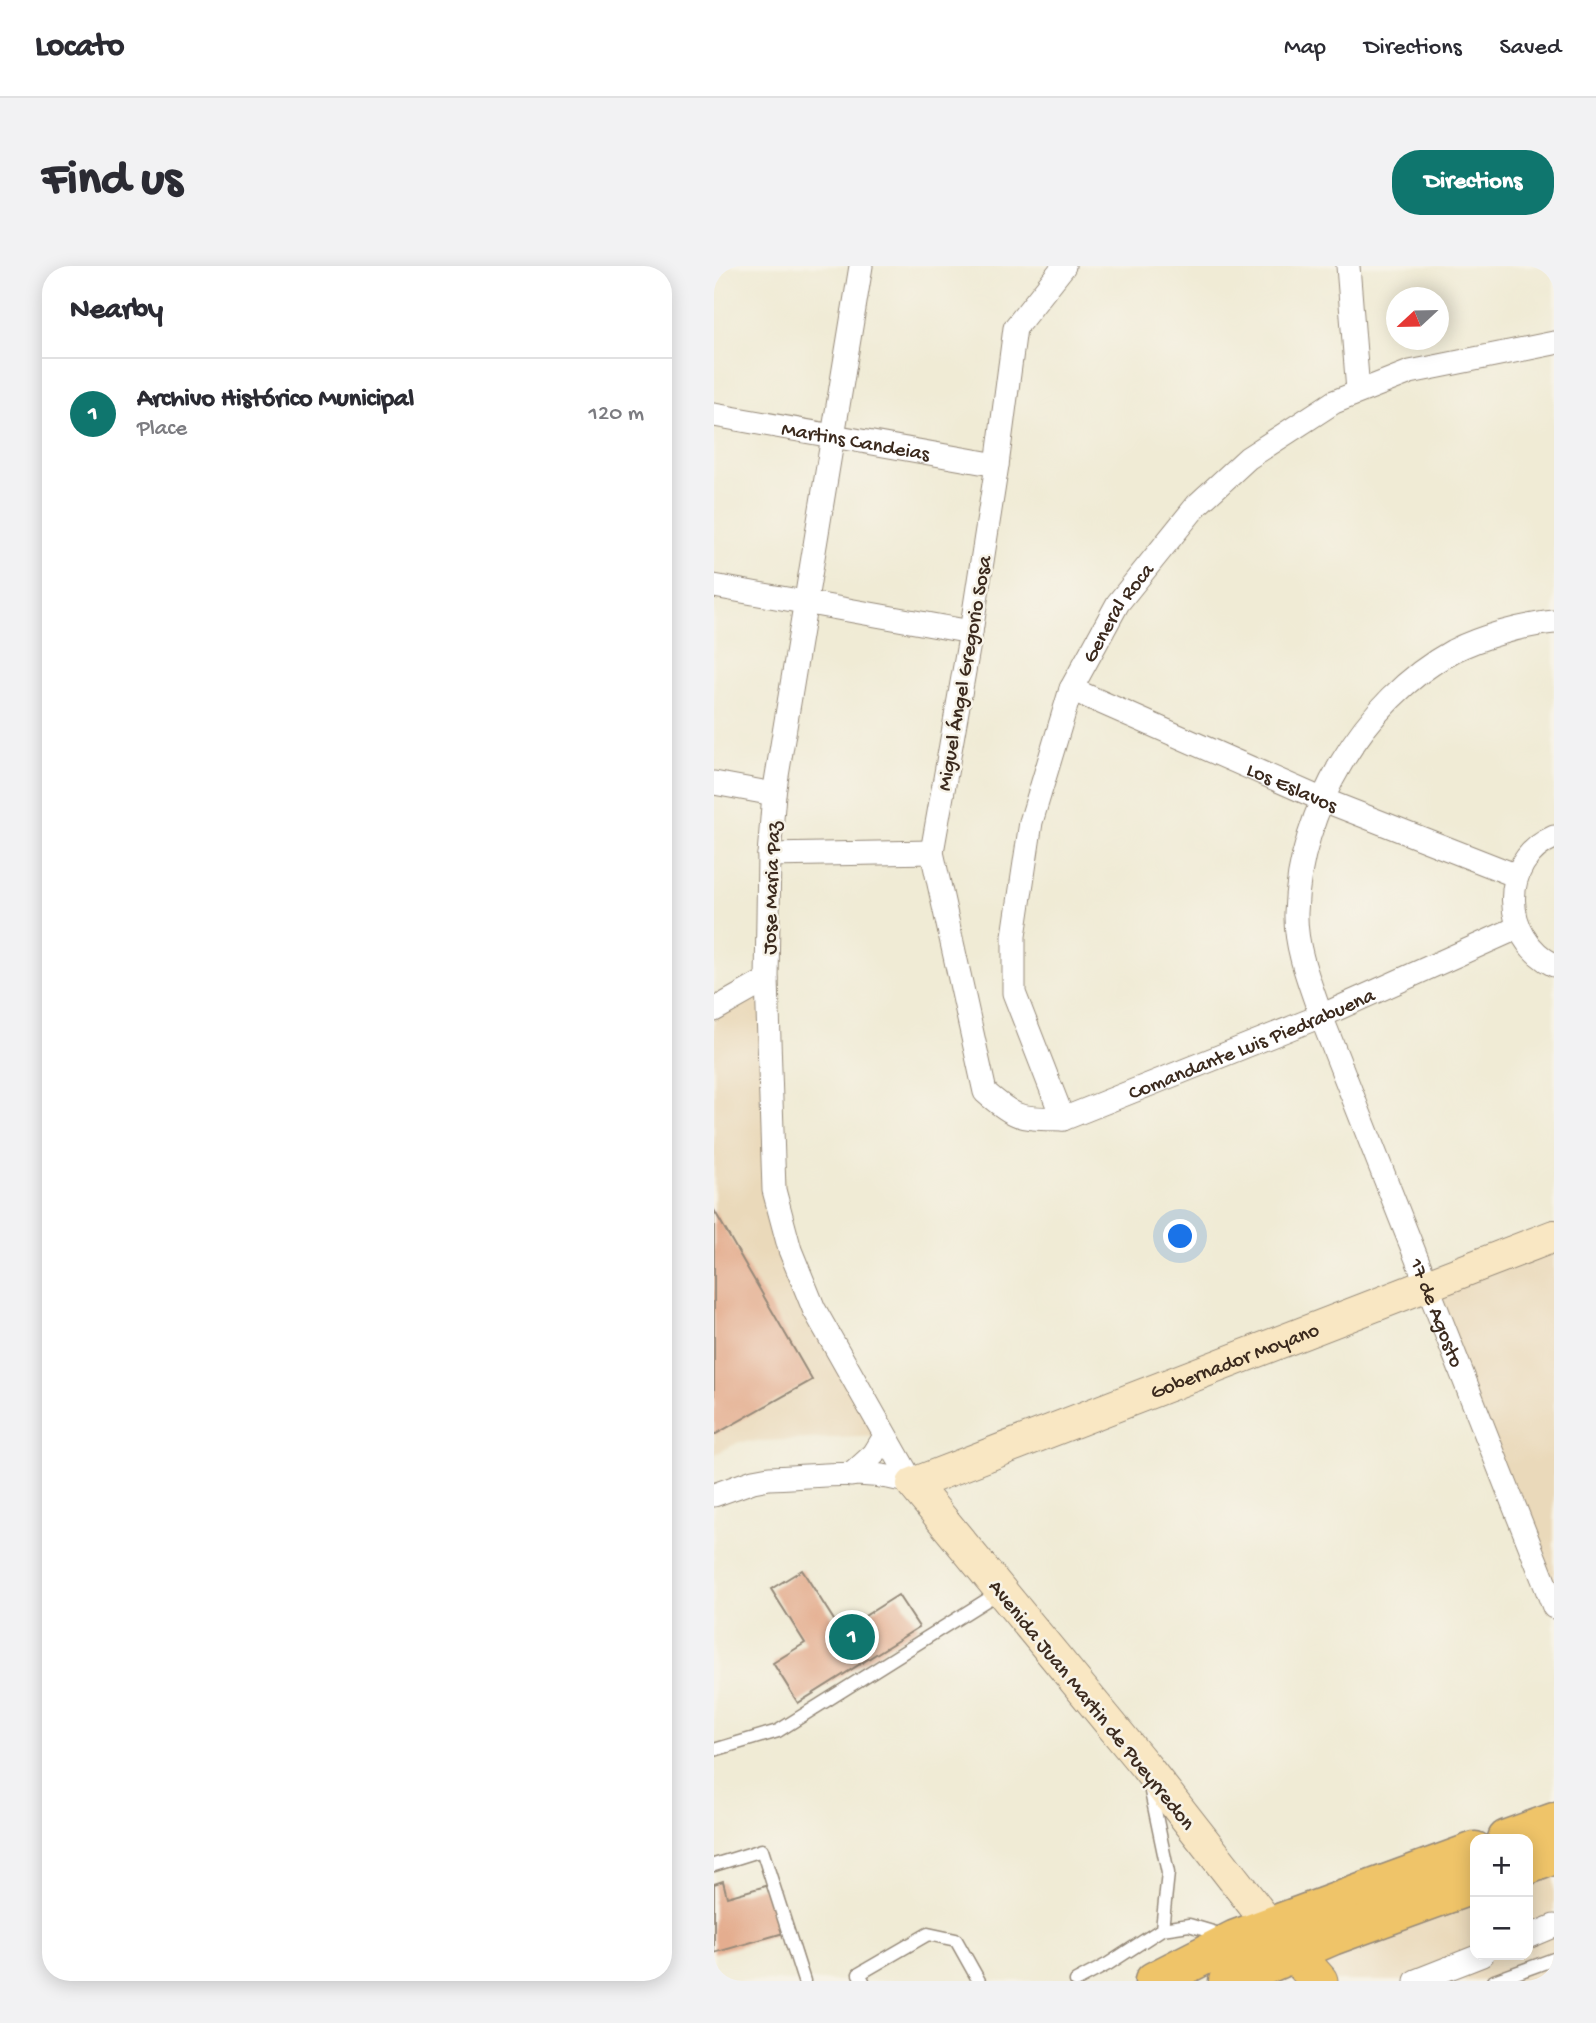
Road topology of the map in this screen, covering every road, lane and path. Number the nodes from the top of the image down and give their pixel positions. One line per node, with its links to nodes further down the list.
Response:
1 (861, 266): 7 (street, Jose Maria Paz)
2 (1064, 266): 8 (street, Miguel Ángel Gregorio Sosa)
3 (1348, 266): 5 (street)
4 (1554, 343): 5 (street, General Roca)
5 (1358, 391): 13 (street, General Roca)
6 (714, 415): 7 (street, Martins Candeias)
7 (833, 437): 8 (street, Martins Candeias); 10 (street, Jose Maria Paz)
8 (998, 464): 12 (street, Miguel Ángel Gregorio Sosa)
9 (714, 586): 10 (street)
10 (805, 603): 12 (street); 15 (street, Jose Maria Paz)
11 (1554, 622): 16 (street, 17 de Agosto)
12 (971, 632): 18 (street, Miguel Ángel Gregorio Sosa)
13 (1071, 688): 16 (street, Los Eslavos); 27 (street, General Roca)
14 (714, 783): 15 (street)
15 (774, 794): 19 (street, Jose Maria Paz)
16 (1321, 799): 20 (street, Los Eslavos); 25 (street, 17 de Agosto)
17 (1554, 837): 20 (street)
18 (932, 852): 19 (street); 26 (street, Miguel Ángel Gregorio Sosa)
19 (769, 855): 23 (street, Jose Maria Paz)
20 (1517, 876): 21 (street)
21 (1517, 928): 22 (street); 25 (street, Comandante Luis Piedrabuena)
22 (1554, 965)
23 (767, 980): 24 (street); 30 (street, Jose Maria Paz)
24 (714, 1010)
25 (1321, 1016): 27 (street, Comandante Luis Piedrabuena); 29 (street, 17 de Agosto)
26 (985, 1092): 27 (street, Comandante Luis Piedrabuena)
27 (1063, 1119)
28 (1554, 1236): 29 (street, Gobernador Moyano)
29 (1428, 1285): 32 (street, Gobernador Moyano); 35 (street, 17 de Agosto)
30 (885, 1436): 31 (street); 32 (street, Jose Maria Paz)
31 (851, 1475): 32 (street); 33 (street)
32 (913, 1485): 34 (street, Avenida Juan Martin de Pueyrredon)
33 (714, 1495)
34 (1001, 1591): 36 (lane); 37 (street, Avenida Juan Martin de Pueyrredon)
35 (1554, 1607)
36 (714, 1750)
37 (1146, 1766): 46 (lane); 48 (street, Avenida Juan Martin de Pueyrredon)
38 (1554, 1822): 39 (highway)
39 (1521, 1834)
40 (1470, 1853): 48 (highway)
41 (1554, 1855): 42 (highway)
42 (1533, 1863)
43 (714, 1865): 51 (lane)
44 (1470, 1886): 48 (highway)
45 (1554, 1926): 47 (street)
46 (1162, 1929): 48 (lane); 54 (lane)
47 (1533, 1935)
48 (1267, 1939): 55 (highway); 56 (highway); 57 (main road)
49 (1554, 1959): 59 (lane)
50 (1470, 1960): 58 (street)
51 (799, 1980)
52 (863, 1981): 53 (lane)
53 (979, 1981)
54 (1076, 1981)
55 (1154, 1981)
56 (1228, 1981)
57 (1319, 1981)
58 (1416, 1981)
59 (1494, 1981)

